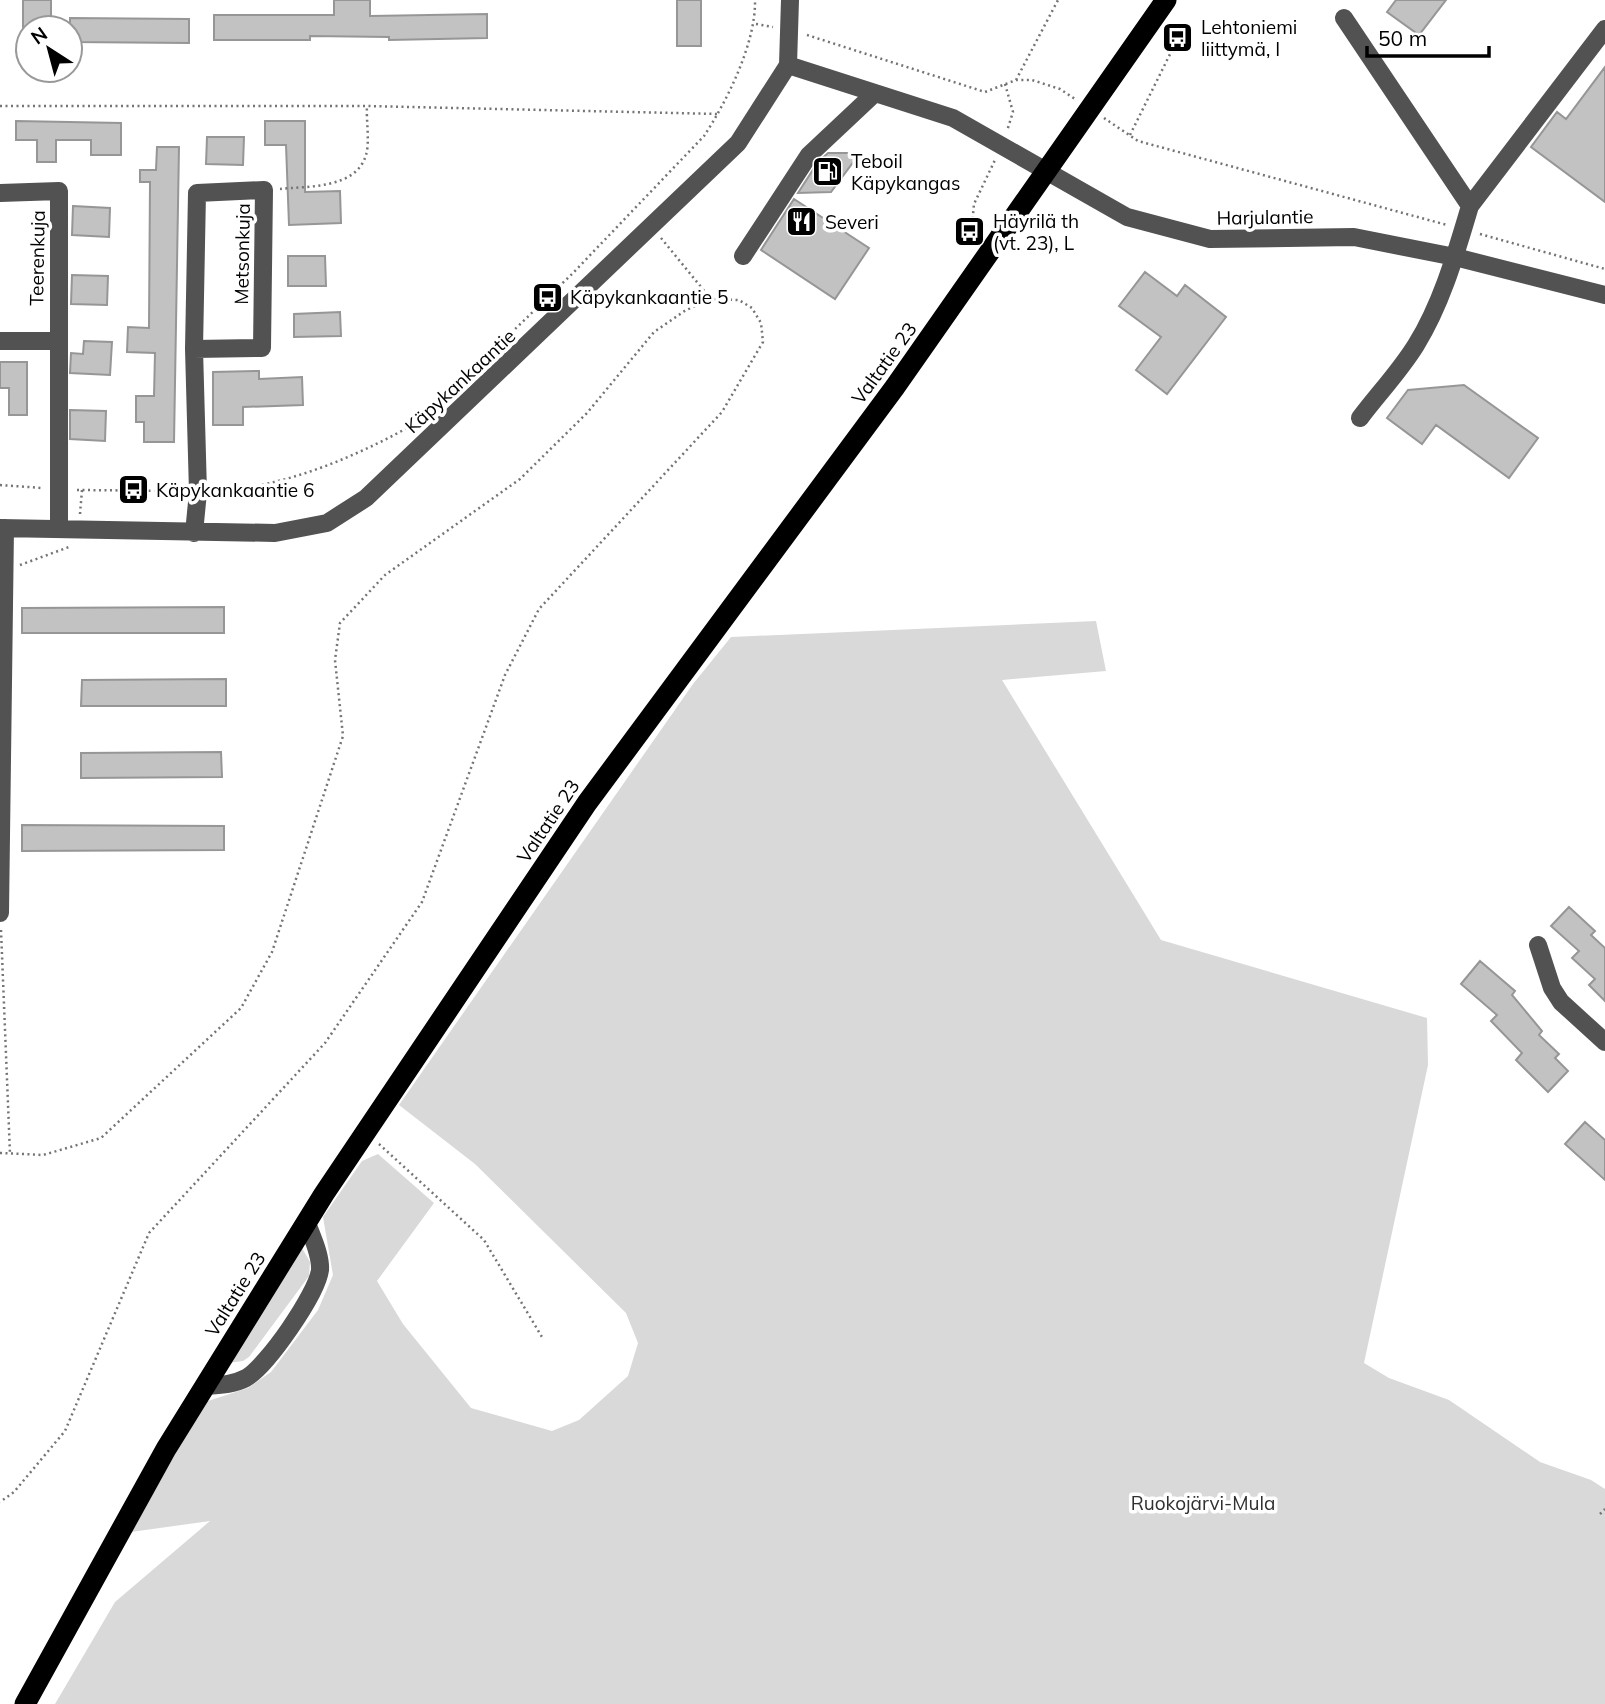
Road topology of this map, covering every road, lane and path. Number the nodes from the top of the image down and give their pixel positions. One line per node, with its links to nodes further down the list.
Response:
1 (755, 0): 6 (path)
2 (790, 0): 7 (street)
3 (1058, 0): 10 (path)
4 (1170, 5): 16 (highway, Valtatie 23); 17 (path)
5 (1344, 18): 22 (street)
6 (756, 24): 7 (path); 15 (path)
7 (788, 29): 9 (street); 11 (path)
8 (1605, 29): 22 (street)
9 (788, 65): 12 (street, Harjulantie); 24 (street, Käpykankaantie)
10 (1016, 80): 11 (path); 16 (path)
11 (1006, 84): 18 (path)
12 (875, 93): 18 (street, Harjulantie); 26 (street)
13 (0, 106): 14 (path)
14 (367, 106): 15 (path); 20 (path)
15 (719, 114): 23 (path)
16 (1086, 114): 17 (path); 19 (highway, Valtatie 23)
17 (1130, 135): 25 (path)
18 (1003, 144): 19 (street, Harjulantie); 29 (path)
19 (1047, 172): 27 (street, Harjulantie); 29 (highway, Valtatie 23)
20 (264, 190): 34 (street, Metsonkuja); 34 (street, Metsonkuja)
21 (0, 193): 33 (street, Teerenkuja)
22 (1471, 206): 25 (street)
23 (632, 208): 24 (path); 35 (path)
24 (653, 227): 31 (path); 45 (street, Käpykankaantie)
25 (1463, 229): 27 (street); 28 (path)
26 (743, 256)
27 (1455, 257): 30 (street, Harjulantie); 37 (street)
28 (1605, 269)
29 (969, 282): 50 (highway, Valtatie 23)
30 (1605, 295)
31 (711, 299): 52 (path); 56 (path)
32 (0, 341): 33 (street)
33 (57, 341): 39 (street, Teerenkuja)
34 (194, 349): 41 (street, Metsonkuja)
35 (442, 401)
36 (432, 410): 41 (path)
37 (1360, 418)
38 (0, 485): 39 (path)
39 (61, 489): 40 (path); 42 (street, Teerenkuja)
40 (82, 490): 41 (path); 44 (path)
41 (198, 492): 45 (street, Metsonkuja)
42 (59, 527): 43 (street, Käpykankaantie); 44 (street, Käpykankaantie)
43 (3, 528): 46 (street)
44 (80, 528): 45 (street, Käpykankaantie); 46 (path)
45 (194, 533)
46 (5, 571): 47 (street)
47 (0, 913): 52 (path)
48 (1538, 945): 49 (street)
49 (1605, 1042)
50 (366, 1133): 53 (highway, Valtatie 23); 54 (path)
51 (0, 1153): 52 (path)
52 (10, 1154)
53 (307, 1223): 55 (highway, Valtatie 23); 55 (street)
54 (542, 1337)
55 (204, 1386): 59 (highway, Valtatie 23)
56 (0, 1502)
57 (1605, 1509): 58 (path)
58 (1600, 1514)
59 (25, 1704)

